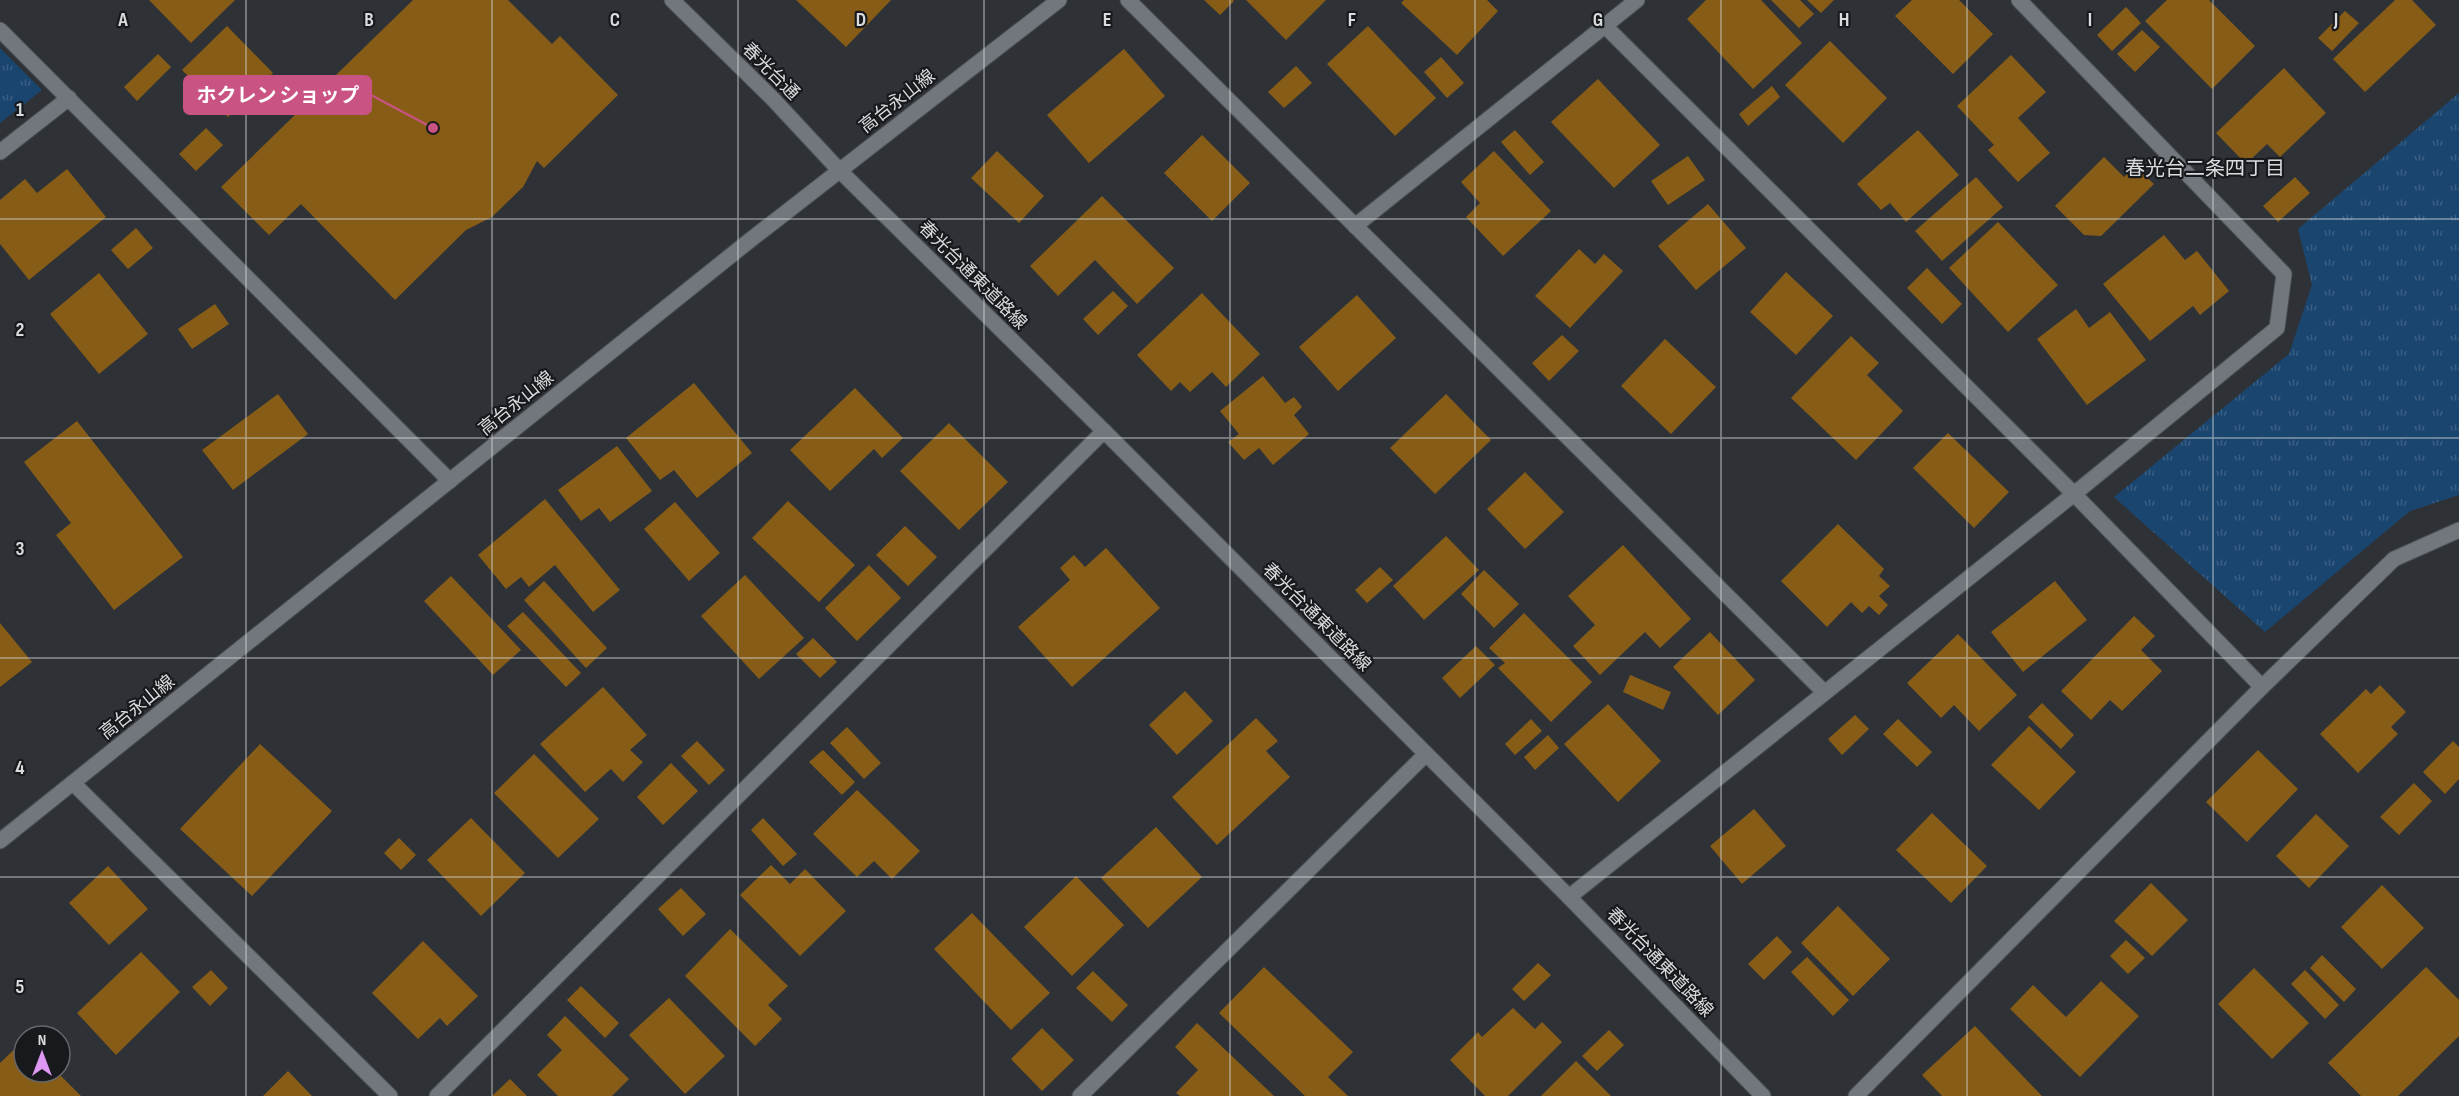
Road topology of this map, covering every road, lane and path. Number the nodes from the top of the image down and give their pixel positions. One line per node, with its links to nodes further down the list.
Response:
1 (672, 0): 10 (street, 春光台通)
2 (1059, 0): 10 (street, 高台永山線)
3 (1128, 0): 11 (street)
4 (1637, 0): 6 (street)
5 (2019, 0): 14 (street)
6 (1605, 26): 11 (street); 14 (street)
7 (0, 30): 8 (street)
8 (69, 98): 9 (street); 13 (street)
9 (0, 152)
10 (840, 171): 12 (street, 春光台通東道路線); 13 (street, 高台永山線)
11 (1355, 226): 17 (street)
12 (1104, 431): 18 (street, 春光台通東道路線); 23 (street)
13 (450, 481): 19 (street, 高台永山線)
14 (2074, 494): 16 (street); 17 (street)
15 (2459, 530): 16 (street)
16 (2262, 687): 26 (street)
17 (1824, 692): 21 (street)
18 (1426, 754): 21 (street, 春光台通東道路線); 24 (street)
19 (73, 783): 20 (street, 高台永山線); 22 (street)
20 (0, 841)
21 (1569, 897): 25 (street, 春光台通東道路線)
22 (390, 1096)
23 (437, 1096)
24 (1080, 1096)
25 (1762, 1096)
26 (1856, 1096)

